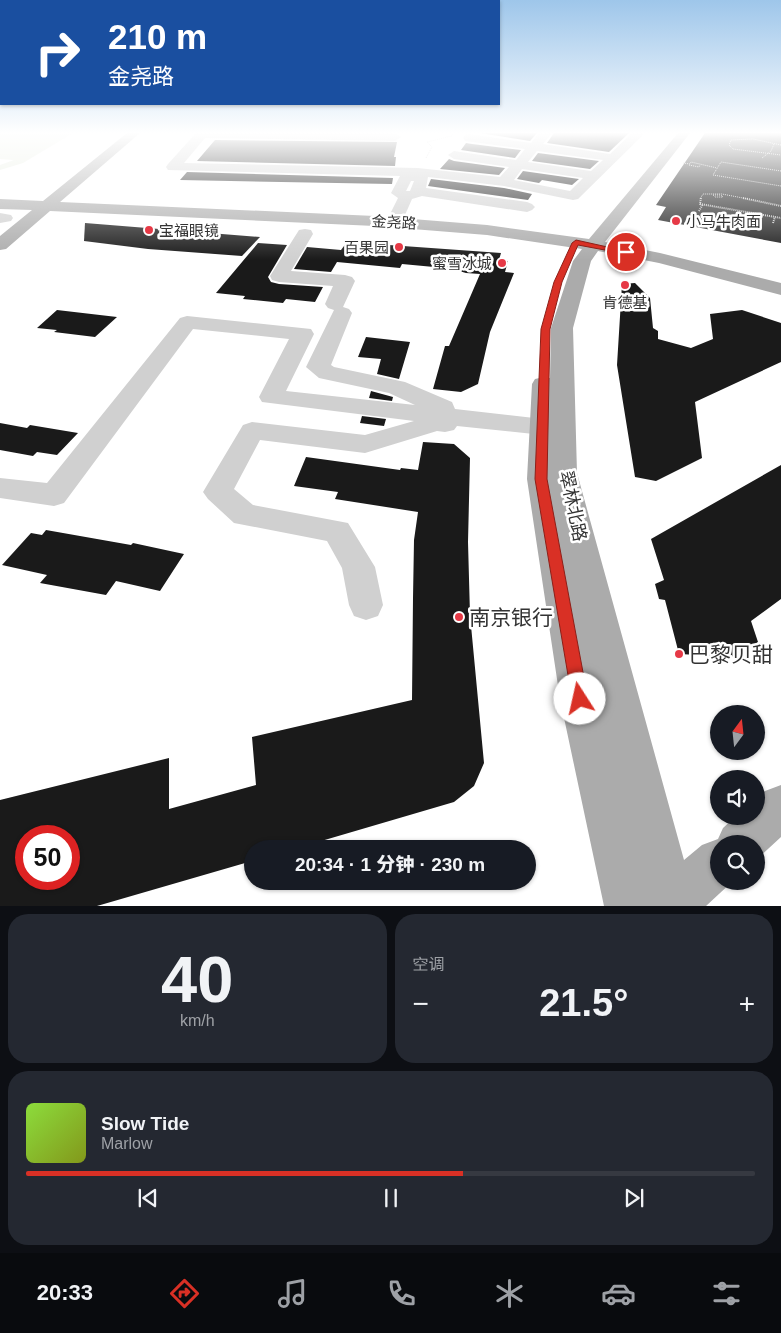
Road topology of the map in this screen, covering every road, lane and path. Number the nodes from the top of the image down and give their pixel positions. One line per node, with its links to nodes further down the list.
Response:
1 (73, 175): 13 (main road)
2 (367, 175): 9 (street)
3 (510, 175): 8 (street)
4 (590, 175): 7 (street)
5 (641, 175): 24 (main road, 翠林北路)
6 (715, 175): 10 (path)
7 (595, 176): 8 (street)
8 (504, 182): 9 (street)
9 (412, 185): 11 (street); 16 (street); 18 (street)
10 (781, 186)
11 (380, 189)
12 (0, 194): 13 (main road, 金尧路)
13 (40, 198): 18 (main road, 金尧路); 19 (main road); 24 (main road, 金尧路); 25 (main road)
14 (703, 204): 15 (path); 17 (path); 20 (path)
15 (781, 206)
16 (527, 207)
17 (699, 211)
18 (399, 212): 24 (main road, 金尧路)
19 (1, 216)
20 (775, 217): 21 (path); 22 (path)
21 (781, 218)
22 (773, 223)
23 (306, 234): 28 (street)
24 (588, 239): 26 (main road, 金尧路); 27 (main road, 金尧路); 28 (main road, 翠林北路); 34 (main road, 翠林北路)
25 (0, 245)
26 (781, 276)
27 (781, 289)
28 (543, 427): 29 (street); 30 (street); 34 (main road, 翠林北路)
29 (0, 488)
30 (366, 605)
31 (781, 807): 32 (main road)
32 (749, 835)
33 (710, 869): 34 (main road)
34 (660, 905)

